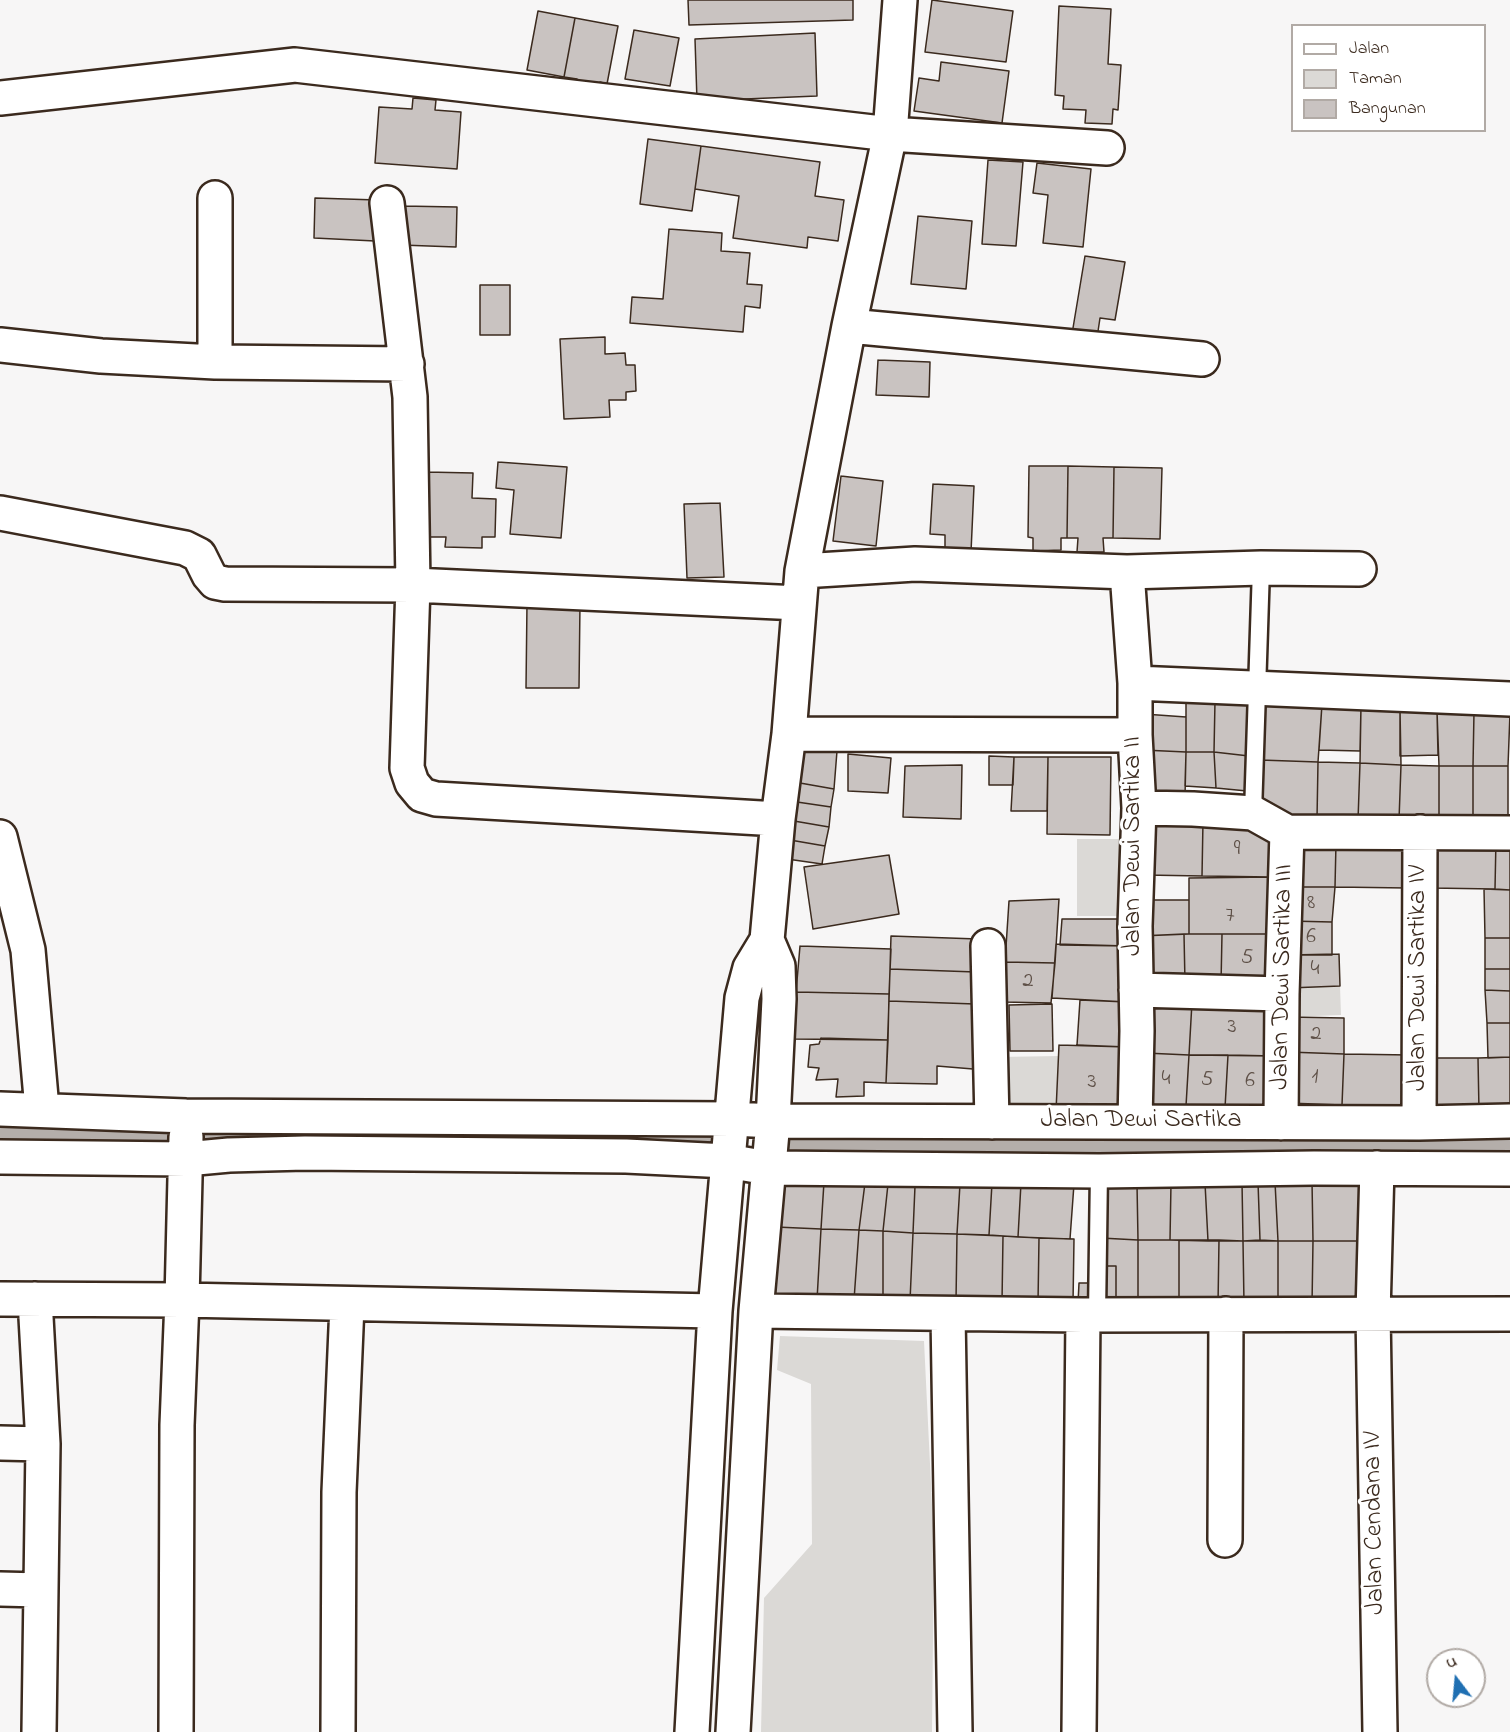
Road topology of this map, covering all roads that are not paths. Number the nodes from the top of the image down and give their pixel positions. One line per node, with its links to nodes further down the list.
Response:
1 (900, 0): 3 (street)
2 (0, 98): 3 (street)
3 (890, 134): 4 (street); 7 (street)
4 (1107, 148)
5 (215, 198): 10 (street)
6 (387, 203): 11 (street)
7 (849, 326): 9 (street); 15 (street)
8 (0, 345): 10 (street)
9 (1202, 359)
10 (215, 362): 11 (street)
11 (407, 364): 17 (street)
12 (0, 513): 17 (street)
13 (1261, 568): 14 (street); 16 (street); 20 (lane)
14 (1359, 569)
15 (802, 571): 16 (street); 18 (street)
16 (1127, 572): 19 (street, Jalan Dewi Sartika II)
17 (413, 585): 18 (street); 26 (street)
18 (799, 603): 22 (street)
19 (1135, 683): 20 (street); 23 (street, Jalan Dewi Sartika II)
20 (1258, 689): 21 (street); 25 (lane)
21 (1510, 699)
22 (789, 734): 23 (street); 26 (street)
23 (1135, 735): 24 (street, Jalan Dewi Sartika II)
24 (1139, 808): 25 (street); 34 (street, Jalan Dewi Sartika II)
25 (1253, 813): 27 (street)
26 (778, 819): 31 (street)
27 (1287, 832): 28 (street); 35 (street, Jalan Dewi Sartika III)
28 (1420, 832): 29 (street); 45 (street, Jalan Dewi Sartika IV)
29 (1510, 833)
30 (0, 837): 33 (street)
31 (767, 940): 39 (street); 40 (street)
32 (988, 946): 43 (street)
33 (14, 950): 37 (street)
34 (1136, 990): 35 (street); 41 (street, Jalan Dewi Sartika II)
35 (1282, 994): 44 (street, Jalan Dewi Sartika III)
36 (0, 1109): 37 (street, Jalan Dewi Sartika)
37 (42, 1109): 38 (street, Jalan Dewi Sartika)
38 (185, 1117): 39 (street, Jalan Dewi Sartika); 47 (street)
39 (733, 1119): 40 (street, Jalan Dewi Sartika); 48 (street)
40 (772, 1121): 43 (street, Jalan Dewi Sartika); 49 (street)
41 (1135, 1121): 43 (street, Jalan Dewi Sartika); 44 (street, Jalan Dewi Sartika)
42 (1510, 1121): 45 (street, Jalan Dewi Sartika)
43 (992, 1122)
44 (1281, 1123): 45 (street, Jalan Dewi Sartika)
45 (1419, 1123)
46 (0, 1157): 47 (street)
47 (186, 1158): 48 (street); 55 (street)
48 (728, 1161): 49 (street); 57 (street)
49 (768, 1168): 52 (street); 58 (street)
50 (1377, 1168): 51 (street); 52 (street); 60 (street, Jalan Cendana IV)
51 (1510, 1169)
52 (1099, 1171): 63 (lane)
53 (0, 1299): 54 (street)
54 (35, 1299): 55 (street); 65 (street)
55 (182, 1300): 56 (street); 70 (street)
56 (347, 1305): 57 (street); 71 (street)
57 (715, 1311): 72 (street)
58 (756, 1311): 62 (street); 73 (street)
59 (1227, 1314): 60 (street); 63 (street); 66 (street)
60 (1373, 1314): 61 (street); 76 (street, Jalan Cendana IV)
61 (1510, 1314)
62 (948, 1315): 63 (street); 74 (street)
63 (1090, 1315): 75 (street)
64 (0, 1443): 65 (street)
65 (43, 1444): 68 (street)
66 (1225, 1540)
67 (0, 1589): 68 (street)
68 (40, 1590): 69 (street)
69 (39, 1732)
70 (176, 1732)
71 (338, 1732)
72 (692, 1732)
73 (733, 1732)
74 (955, 1732)
75 (1079, 1732)
76 (1380, 1732)

